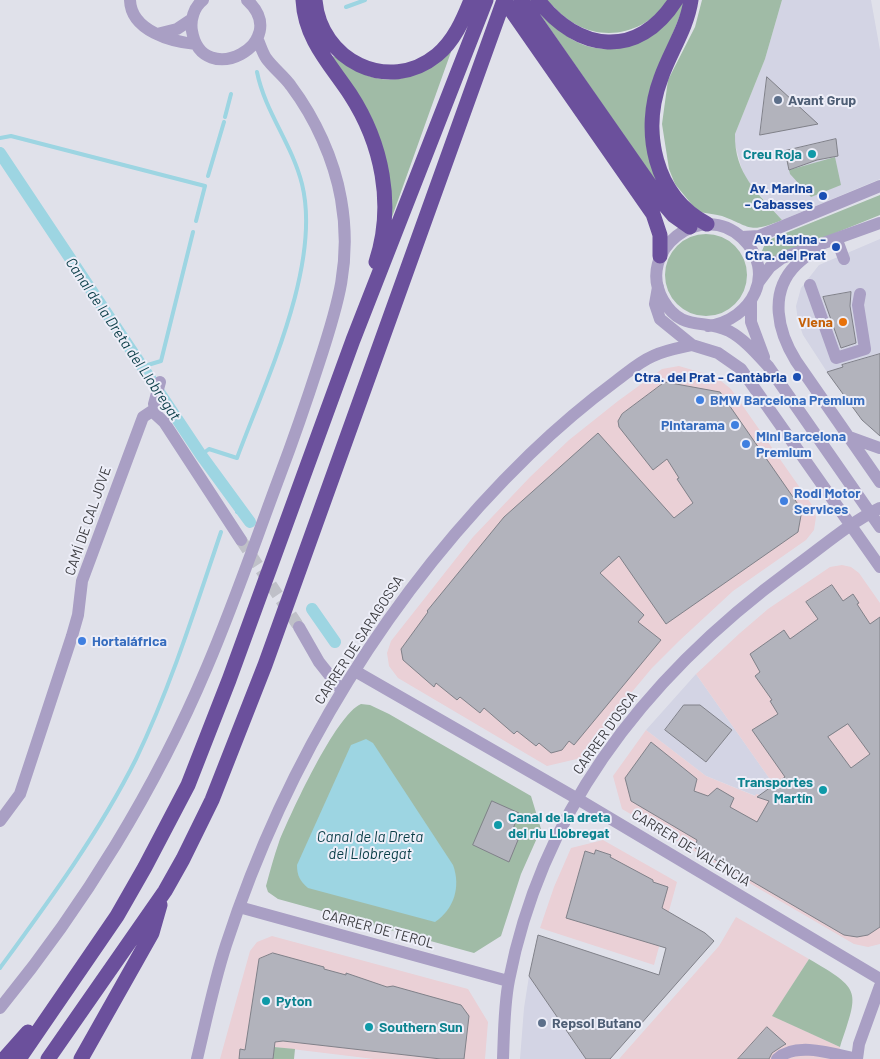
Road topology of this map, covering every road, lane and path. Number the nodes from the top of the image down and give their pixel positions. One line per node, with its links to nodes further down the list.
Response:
1 (130, 0): 15 (street)
2 (247, 0): 17 (street)
3 (303, 0): 37 (highway)
4 (315, 0): 13 (highway)
5 (492, 0): 22 (highway)
6 (504, 0): 16 (highway); 22 (highway)
7 (515, 0): 16 (highway)
8 (522, 0): 25 (highway)
9 (538, 0): 10 (highway)
10 (676, 0)
11 (692, 0): 23 (highway)
12 (201, 1): 14 (street)
13 (477, 4): 37 (highway)
14 (192, 19): 15 (street); 18 (street)
15 (157, 34): 18 (street)
16 (496, 37): 55 (highway)
17 (257, 38): 19 (street); 20 (street)
18 (196, 44): 19 (street)
19 (246, 53): 20 (street)
20 (266, 58): 61 (street)
21 (880, 186): 26 (street)
22 (636, 189): 29 (highway)
23 (707, 224): 25 (street); 26 (street)
24 (880, 224): 27 (street)
25 (690, 227): 29 (street)
26 (742, 237): 31 (street)
27 (837, 240): 28 (street); 30 (street)
28 (820, 246): 31 (street); 42 (street)
29 (660, 256): 33 (street)
30 (844, 259)
31 (758, 283): 35 (street)
32 (810, 285): 34 (street)
33 (658, 287): 36 (street); 38 (street)
34 (860, 294)
35 (751, 302): 36 (street); 39 (street)
36 (708, 326): 39 (street)
37 (353, 340): 60 (highway)
38 (692, 345): 46 (street); 51 (street, CARRER DE SARAGOSSA)
39 (768, 366): 45 (street)
40 (160, 382): 41 (street)
41 (151, 404): 48 (street); 54 (street, CAMÍ DE CAL JOVE)
42 (850, 437): 43 (street); 44 (street)
43 (880, 448)
44 (880, 482)
45 (875, 510): 46 (street, CARRER D'OSCA); 47 (street)
46 (851, 526): 49 (street); 53 (street, CARRER D'OSCA)
47 (880, 526)
48 (241, 540)
49 (880, 567)
50 (299, 628): 52 (street)
51 (355, 671): 52 (street, CARRER DE SARAGOSSA); 53 (street, CARRER DE VALÈNCIA)
52 (342, 691): 56 (street, CARRER DE SARAGOSSA)
53 (576, 798): 57 (street, CARRER DE VALÈNCIA); 58 (street, CARRER D'OSCA)
54 (0, 821)
55 (165, 891): 64 (highway); 65 (highway)
56 (239, 907): 58 (street, CARRER DE TEROL); 66 (street, CARRER DE SARAGOSSA)
57 (880, 979)
58 (508, 981): 67 (street, CARRER D'OSCA)
59 (880, 986): 69 (street)
60 (64, 992): 62 (highway); 63 (highway)
61 (0, 1008)
62 (4, 1059)
63 (19, 1059)
64 (48, 1059)
65 (81, 1059)
66 (198, 1059)
67 (503, 1059)
68 (777, 1059): 69 (street)
69 (857, 1059)

